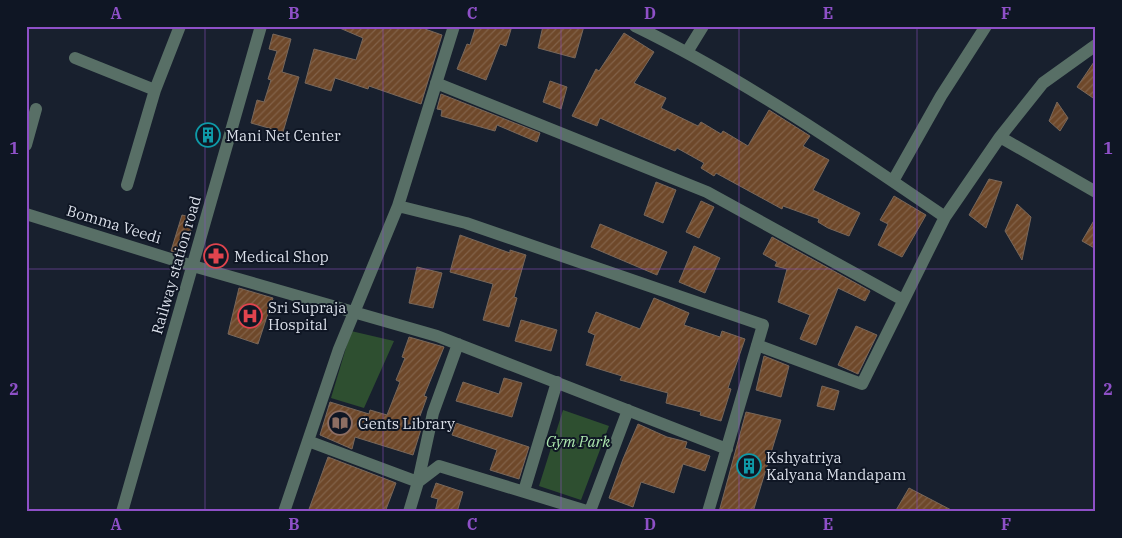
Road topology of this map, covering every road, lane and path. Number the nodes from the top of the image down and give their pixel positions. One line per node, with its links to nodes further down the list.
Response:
1 (180, 26): 11 (street)
2 (261, 26): 21 (street, Railway station road)
3 (454, 26): 10 (street)
4 (635, 26): 8 (street)
5 (703, 26): 8 (street)
6 (986, 26): 15 (street)
7 (1096, 45): 13 (street)
8 (687, 52): 15 (street)
9 (75, 58): 11 (street)
10 (436, 83): 18 (street); 22 (street)
11 (155, 90): 16 (street)
12 (36, 109): 14 (street)
13 (1000, 137): 17 (street); 20 (street)
14 (26, 145)
15 (893, 181): 20 (street)
16 (127, 185)
17 (1096, 192)
18 (398, 206): 23 (street); 25 (street)
19 (26, 214): 21 (street, Bomma Veedi)
20 (945, 217): 22 (street)
21 (193, 266): 23 (street, Bomma Veedi); 33 (street, Railway station road)
22 (904, 300): 25 (street)
23 (354, 312): 24 (street, Bomma Veedi); 28 (street)
24 (458, 344): 26 (street, Bomma Veedi); 30 (street)
25 (757, 345): 29 (street)
26 (557, 382): 27 (street, Bomma Veedi); 31 (street)
27 (628, 410): 29 (street, Bomma Veedi); 32 (street)
28 (308, 441): 30 (street); 34 (street)
29 (726, 449): 36 (street)
30 (418, 482): 31 (street); 35 (street)
31 (524, 491): 32 (street)
32 (590, 511)
33 (122, 512)
34 (284, 512)
35 (409, 512)
36 (708, 512)

